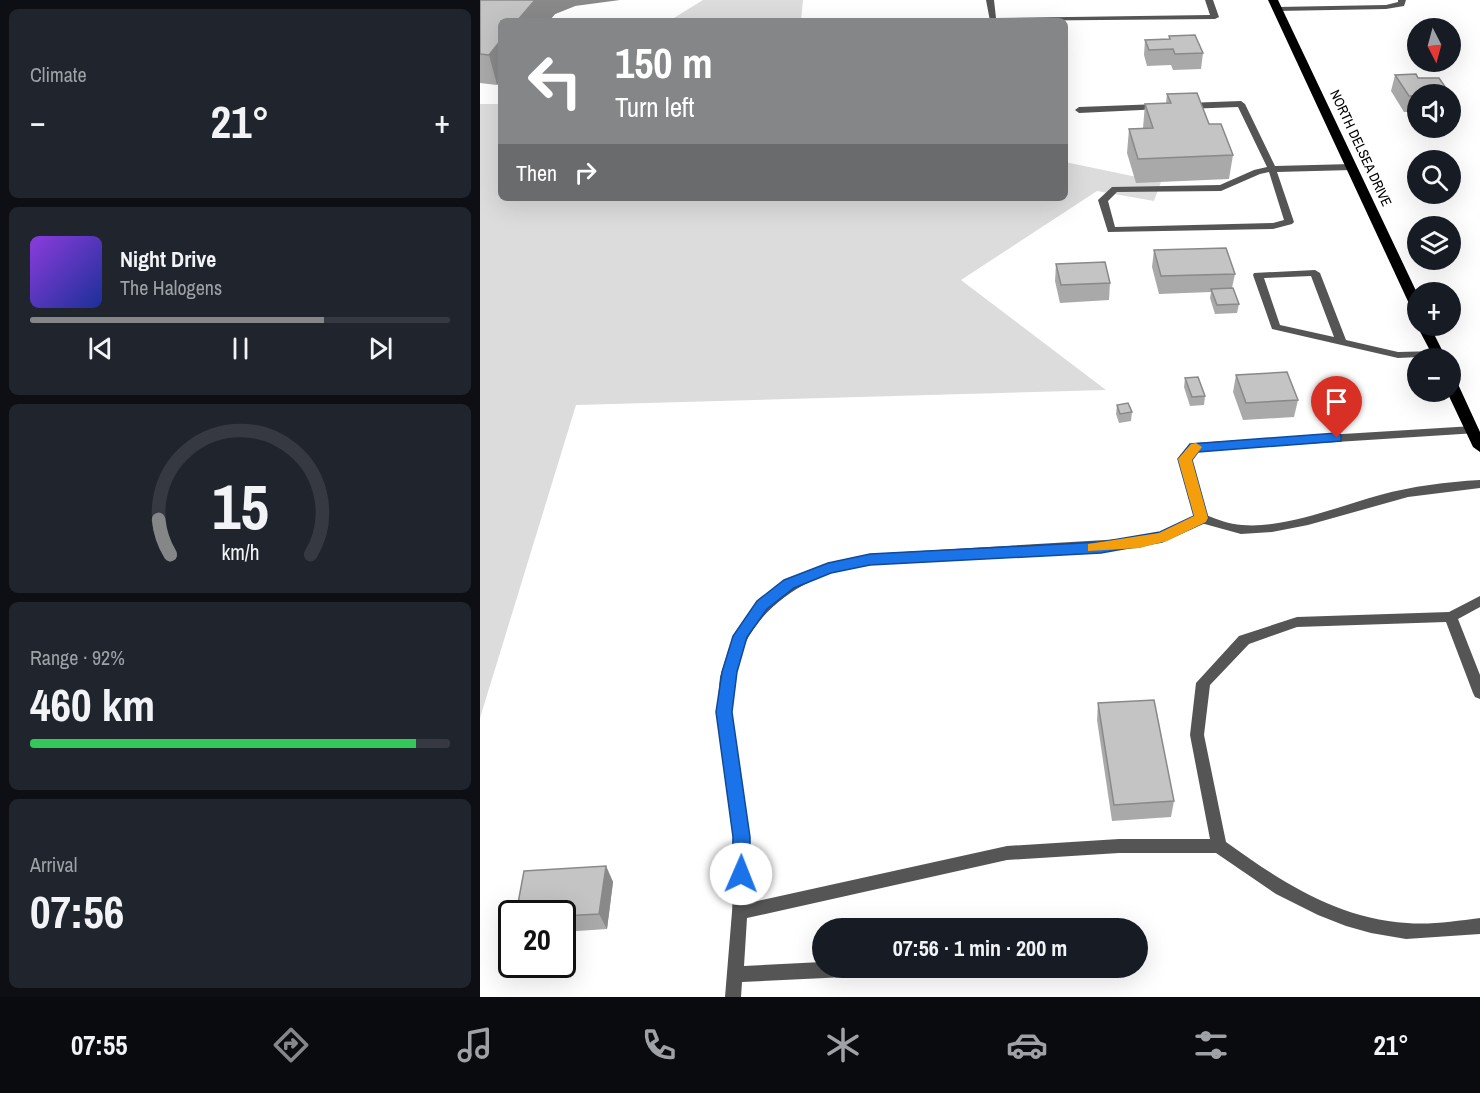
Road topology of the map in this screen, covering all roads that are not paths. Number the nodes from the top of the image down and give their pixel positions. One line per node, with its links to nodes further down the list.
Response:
1 (990, 0): 5 (lane)
2 (1209, 0): 6 (lane)
3 (1402, 0): 4 (lane)
4 (1275, 4): 8 (main road, NORTH DELSEA DRIVE)
5 (993, 18)
6 (1068, 19)
7 (1079, 110): 9 (lane)
8 (1352, 166): 9 (lane); 10 (main road, NORTH DELSEA DRIVE)
9 (1272, 169): 9 (lane)
10 (1407, 286)
11 (1342, 344): 11 (lane); 12 (lane)
12 (1407, 355)
13 (1460, 402): 14 (main road)
14 (1473, 430): 15 (main road); 17 (lane)
15 (1480, 447)
16 (1480, 484): 17 (lane)
17 (1201, 518): 22 (lane)
18 (1480, 602): 19 (lane)
19 (1451, 617): 20 (lane); 21 (lane)
20 (1480, 693)
21 (1219, 846): 22 (lane); 23 (lane)
22 (740, 912): 25 (lane)
23 (1480, 926)
24 (812, 970): 25 (lane)
25 (734, 974): 26 (lane)
26 (732, 997)

